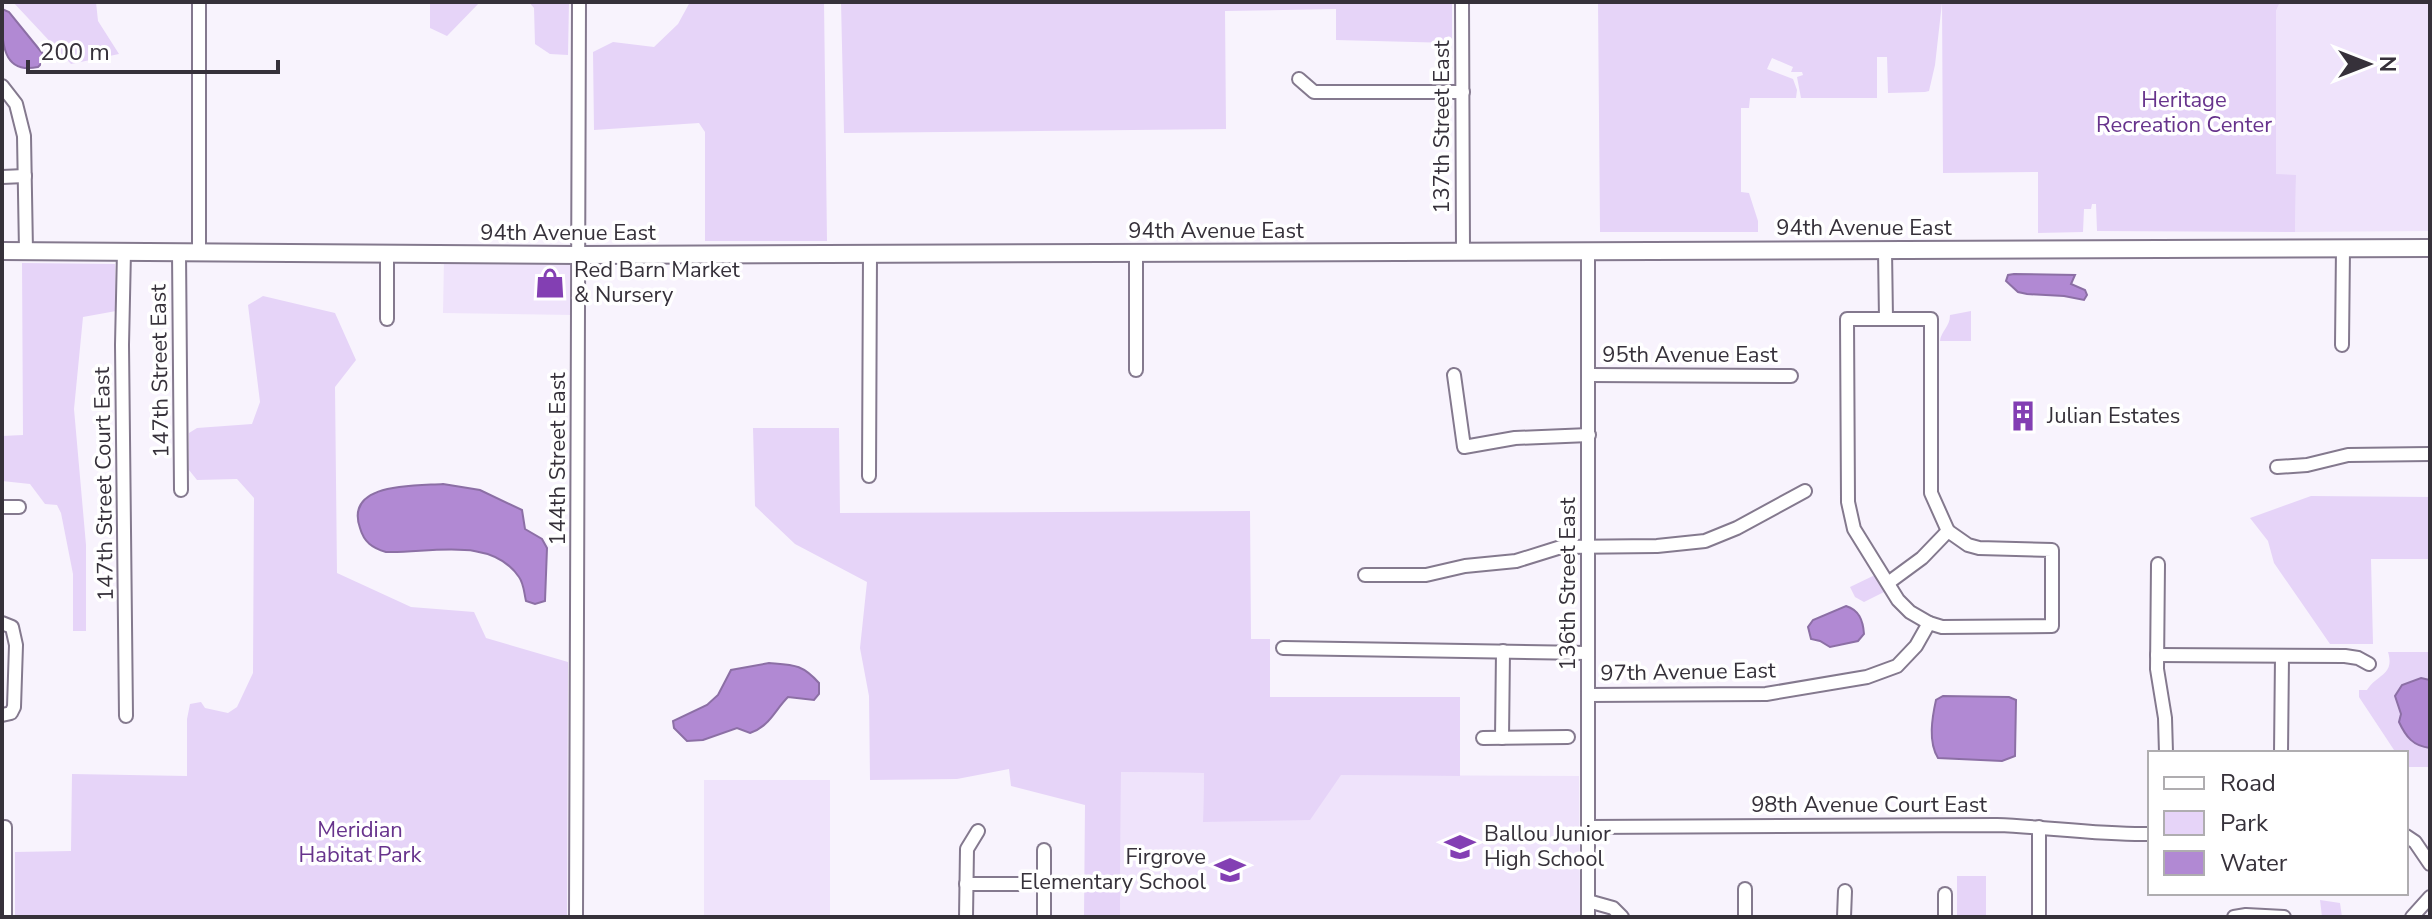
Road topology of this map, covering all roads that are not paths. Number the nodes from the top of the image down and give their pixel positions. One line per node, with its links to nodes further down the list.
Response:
1 (199, 2): 17 (street)
2 (579, 2): 22 (street, 144th Street East)
3 (1462, 2): 6 (street, 137th Street East)
4 (1299, 79): 6 (street)
5 (2, 86): 7 (street)
6 (1463, 92): 18 (street, 137th Street East)
7 (25, 176): 8 (street); 13 (street)
8 (2, 177)
9 (2343, 248): 10 (main road, 94th Avenue East); 11 (main road, 94th Avenue East); 25 (street)
10 (2430, 248)
11 (1885, 250): 15 (main road, 94th Avenue East); 24 (street)
12 (2, 251): 13 (main road, 94th Avenue East)
13 (26, 251): 14 (main road, 94th Avenue East)
14 (124, 251): 16 (main road, 94th Avenue East); 53 (street, 147th Street Court East)
15 (1588, 251): 18 (main road, 94th Avenue East); 28 (street, 136th Street East)
16 (179, 252): 17 (main road, 94th Avenue East); 34 (street, 147th Street East)
17 (199, 252): 20 (main road, 94th Avenue East)
18 (1463, 252): 19 (main road, 94th Avenue East)
19 (1136, 253): 21 (main road, 94th Avenue East); 26 (street)
20 (387, 254): 22 (main road, 94th Avenue East); 23 (street)
21 (870, 254): 22 (main road, 94th Avenue East); 33 (street)
22 (578, 255): 75 (street, 144th Street East)
23 (387, 319)
24 (1886, 319): 38 (street); 42 (street)
25 (2342, 345)
26 (1136, 370)
27 (1454, 375): 30 (street)
28 (1589, 375): 29 (street, 95th Avenue East); 30 (street, 136th Street East)
29 (1791, 376)
30 (1589, 435): 39 (street, 136th Street East)
31 (2430, 454): 32 (street)
32 (2277, 467)
33 (869, 476)
34 (181, 490)
35 (1805, 491): 39 (street)
36 (2, 507): 37 (street)
37 (19, 507)
38 (1948, 531): 42 (street); 43 (street)
39 (1588, 547): 41 (street); 47 (street, 136th Street East)
40 (2158, 564): 48 (street)
41 (1365, 575)
42 (1888, 583): 43 (street)
43 (1929, 623): 51 (street, 97th Avenue East)
44 (7, 625): 52 (street)
45 (1283, 648): 46 (street, 97th Avenue East)
46 (1503, 651): 47 (street, 97th Avenue East); 56 (street)
47 (1588, 653): 51 (street, 136th Street East)
48 (2157, 655): 49 (street); 57 (street)
49 (2282, 656): 50 (street); 58 (street)
50 (2369, 664)
51 (1588, 695): 60 (street, 136th Street East)
52 (6, 714)
53 (126, 716)
54 (1568, 737): 56 (street)
55 (1483, 738): 56 (street)
56 (1502, 738)
57 (2166, 751)
58 (2281, 751)
59 (5, 827): 74 (street)
60 (1588, 827): 61 (street, 98th Avenue Court East); 73 (street, 136th Street East)
61 (2039, 827): 63 (street, 98th Avenue Court East); 83 (street)
62 (978, 831): 67 (street)
63 (2148, 834)
64 (2408, 837): 66 (street)
65 (1044, 850): 68 (street)
66 (2430, 864)
67 (966, 884): 68 (street); 76 (street)
68 (1044, 884): 77 (street)
69 (1745, 889): 80 (street)
70 (1845, 891): 81 (street)
71 (1945, 894): 82 (street)
72 (2430, 897): 86 (street)
73 (1588, 901): 78 (street, 136th Street East); 79 (street)
74 (5, 917)
75 (576, 917)
76 (966, 917)
77 (1044, 917)
78 (1588, 917)
79 (1622, 917)
80 (1745, 917)
81 (1844, 917)
82 (1945, 917)
83 (2039, 917)
84 (2234, 917): 85 (street)
85 (2284, 917)
86 (2412, 917)

